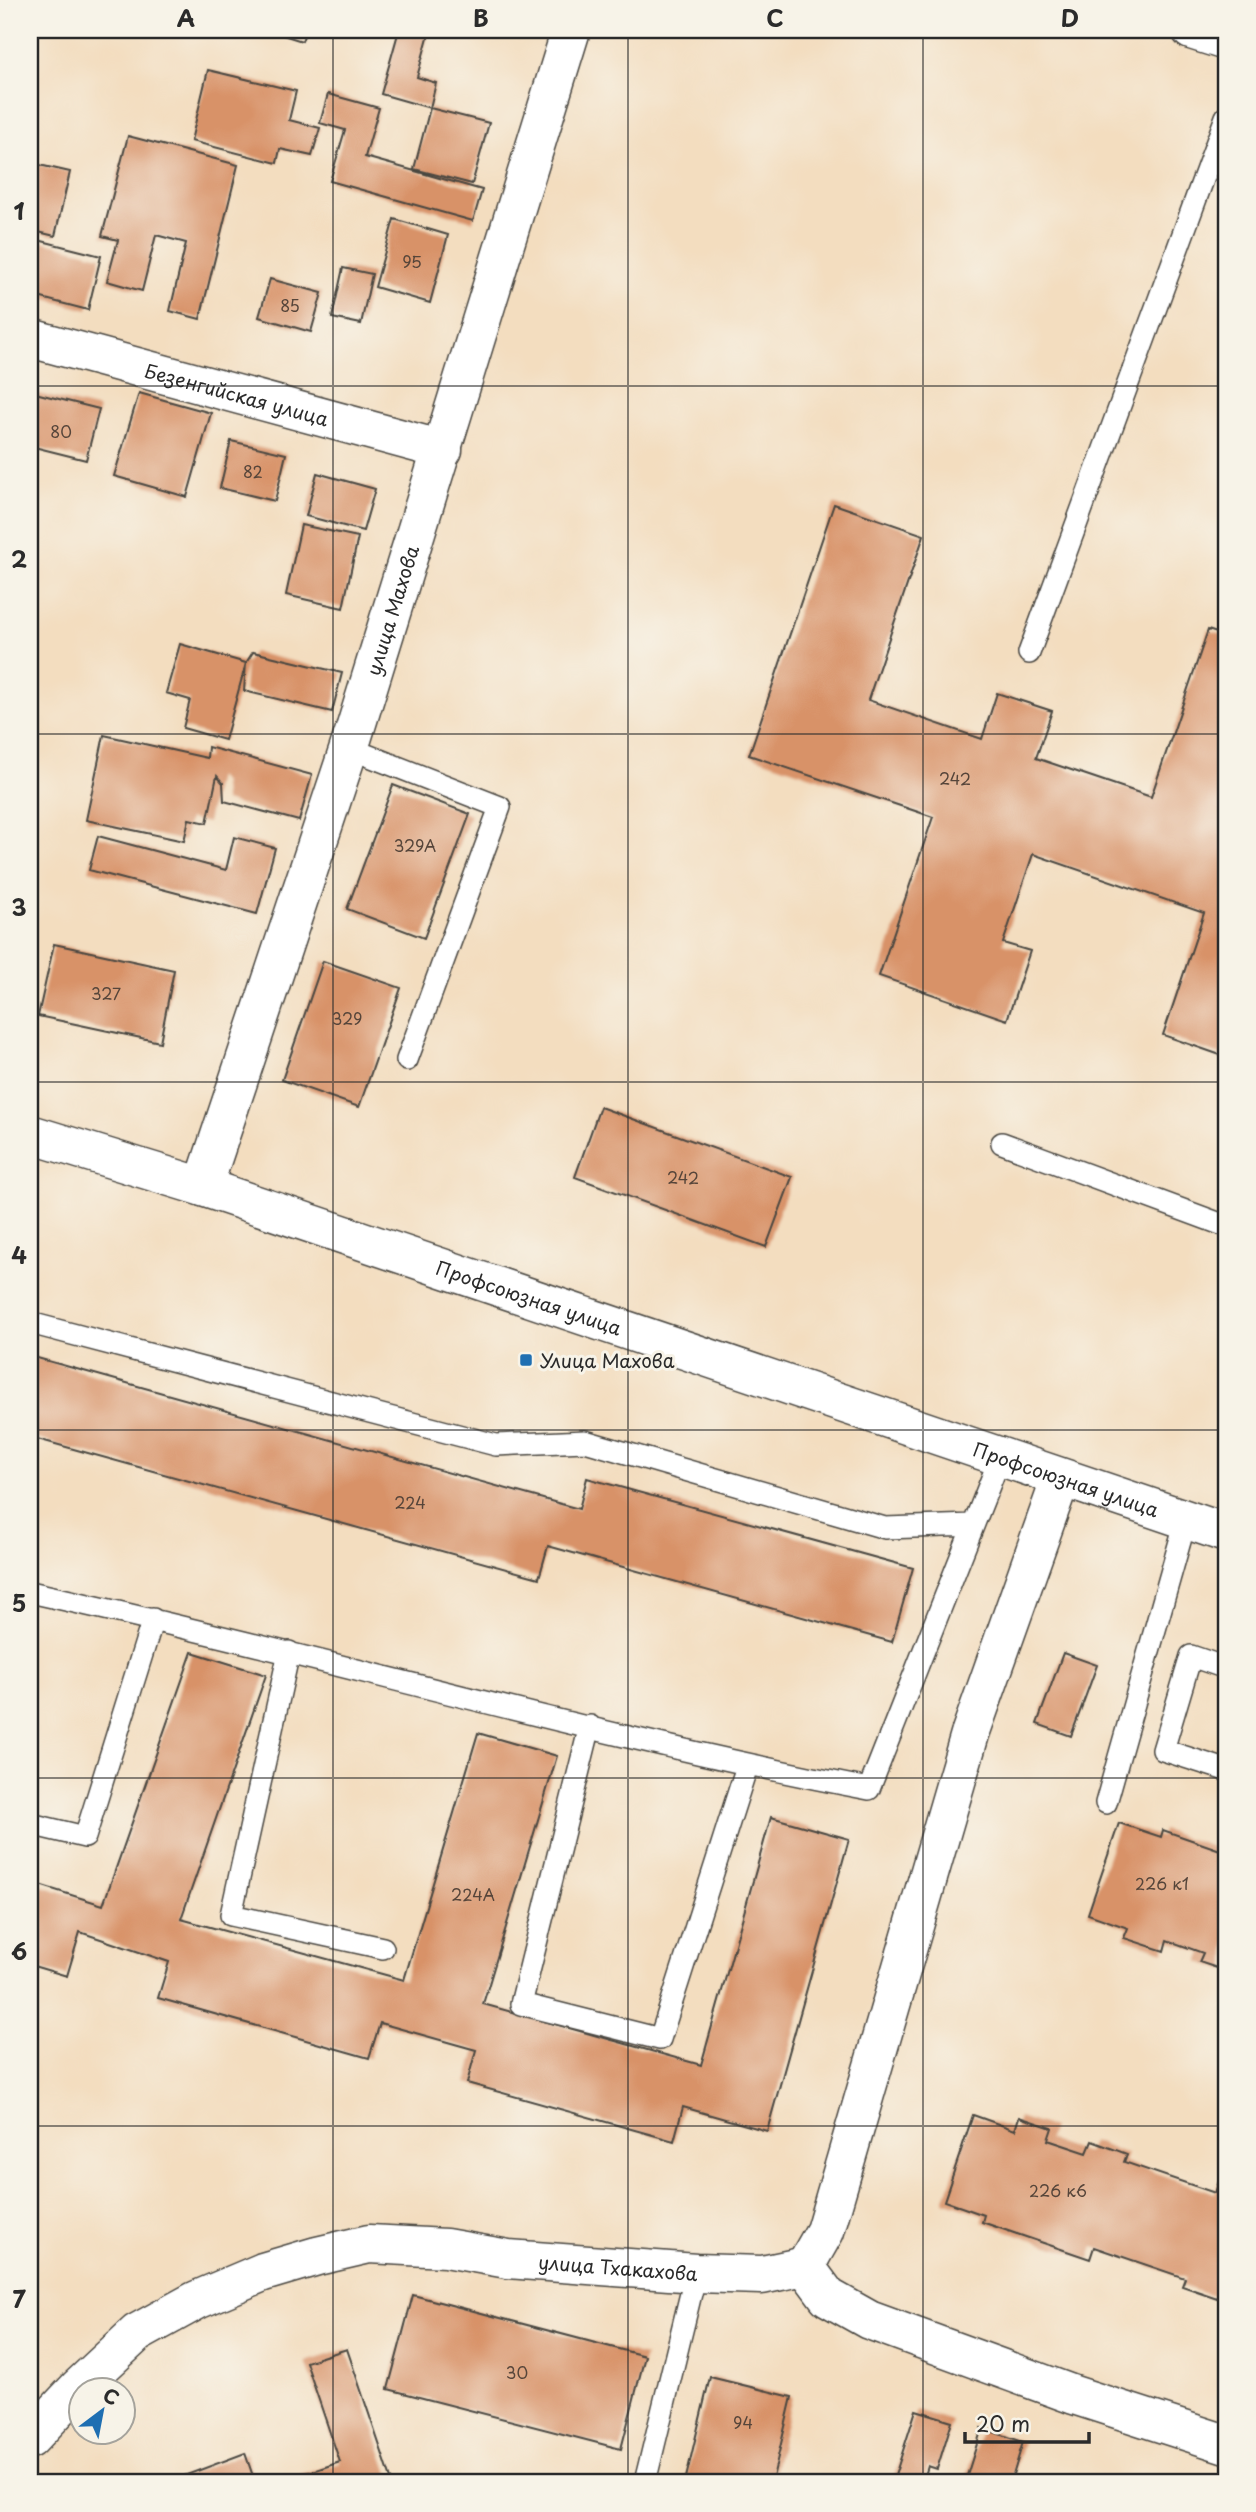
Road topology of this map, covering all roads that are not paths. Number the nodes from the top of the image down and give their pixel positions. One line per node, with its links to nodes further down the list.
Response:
1 (571, 30): 6 (street, улица Махова)
2 (1191, 30): 3 (street)
3 (1226, 41)
4 (1226, 117): 7 (lane)
5 (30, 338): 6 (street, Безенгийская улица)
6 (443, 450): 8 (street, улица Махова)
7 (1029, 653)
8 (349, 748): 9 (lane); 12 (street, улица Махова)
9 (407, 1060)
10 (30, 1134): 12 (street, Профсоюзная улица)
11 (1002, 1143): 13 (lane)
12 (203, 1187): 15 (street, Профсоюзная улица)
13 (1226, 1226)
14 (30, 1323): 18 (lane)
15 (1000, 1458): 16 (street, Профсоюзная улица); 18 (lane)
16 (1060, 1478): 17 (street, Профсоюзная улица); 30 (street)
17 (1186, 1520): 19 (street, Профсоюзная улица); 27 (lane)
18 (973, 1525): 25 (lane)
19 (1226, 1534)
20 (30, 1592): 21 (lane)
21 (153, 1619): 22 (lane); 28 (lane)
22 (289, 1652): 24 (lane); 29 (lane)
23 (1226, 1668): 26 (lane)
24 (590, 1727): 25 (lane); 25 (lane)
25 (747, 1766)
26 (1226, 1770)
27 (1106, 1803)
28 (30, 1824)
29 (383, 1948)
30 (805, 2266): 31 (street, улица Тхакахова); 33 (street)
31 (696, 2273): 32 (street, улица Тхакахова); 34 (lane)
32 (30, 2439)
33 (1226, 2444)
34 (645, 2482)

